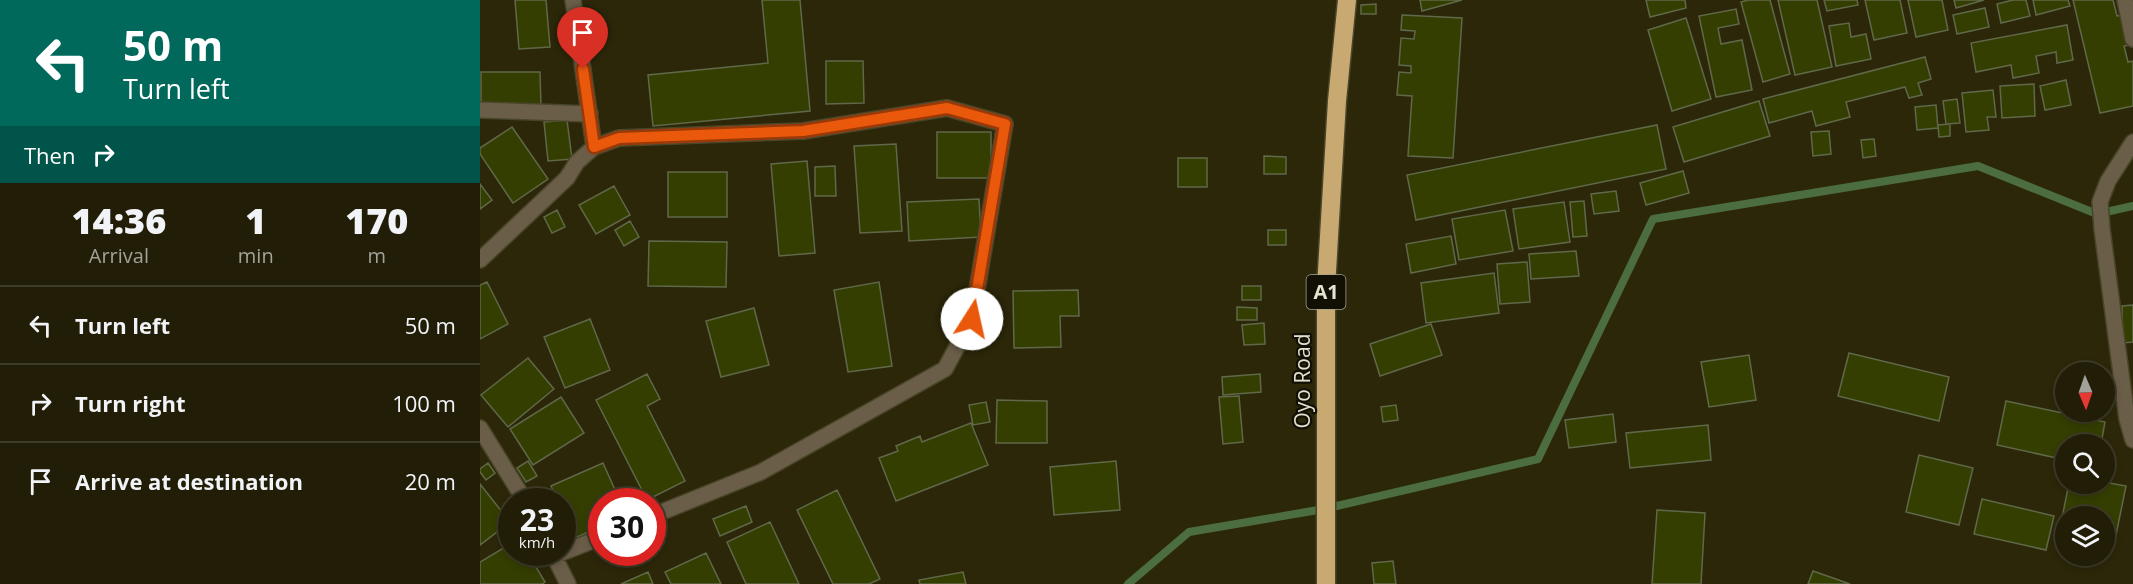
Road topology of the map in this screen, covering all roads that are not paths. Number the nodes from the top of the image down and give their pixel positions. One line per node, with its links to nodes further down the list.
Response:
1 (573, 0): 6 (street)
2 (1347, 0): 16 (highway, Oyo Road / A1)
3 (2125, 0): 4 (street)
4 (2133, 39)
5 (480, 110): 6 (street)
6 (590, 114): 8 (street)
7 (2133, 142): 11 (street)
8 (594, 147): 9 (street); 13 (street)
9 (480, 260)
10 (480, 428): 12 (street)
11 (2133, 440)
12 (517, 488)
13 (666, 510)
14 (559, 566): 15 (street)
15 (568, 584)
16 (1326, 584)

